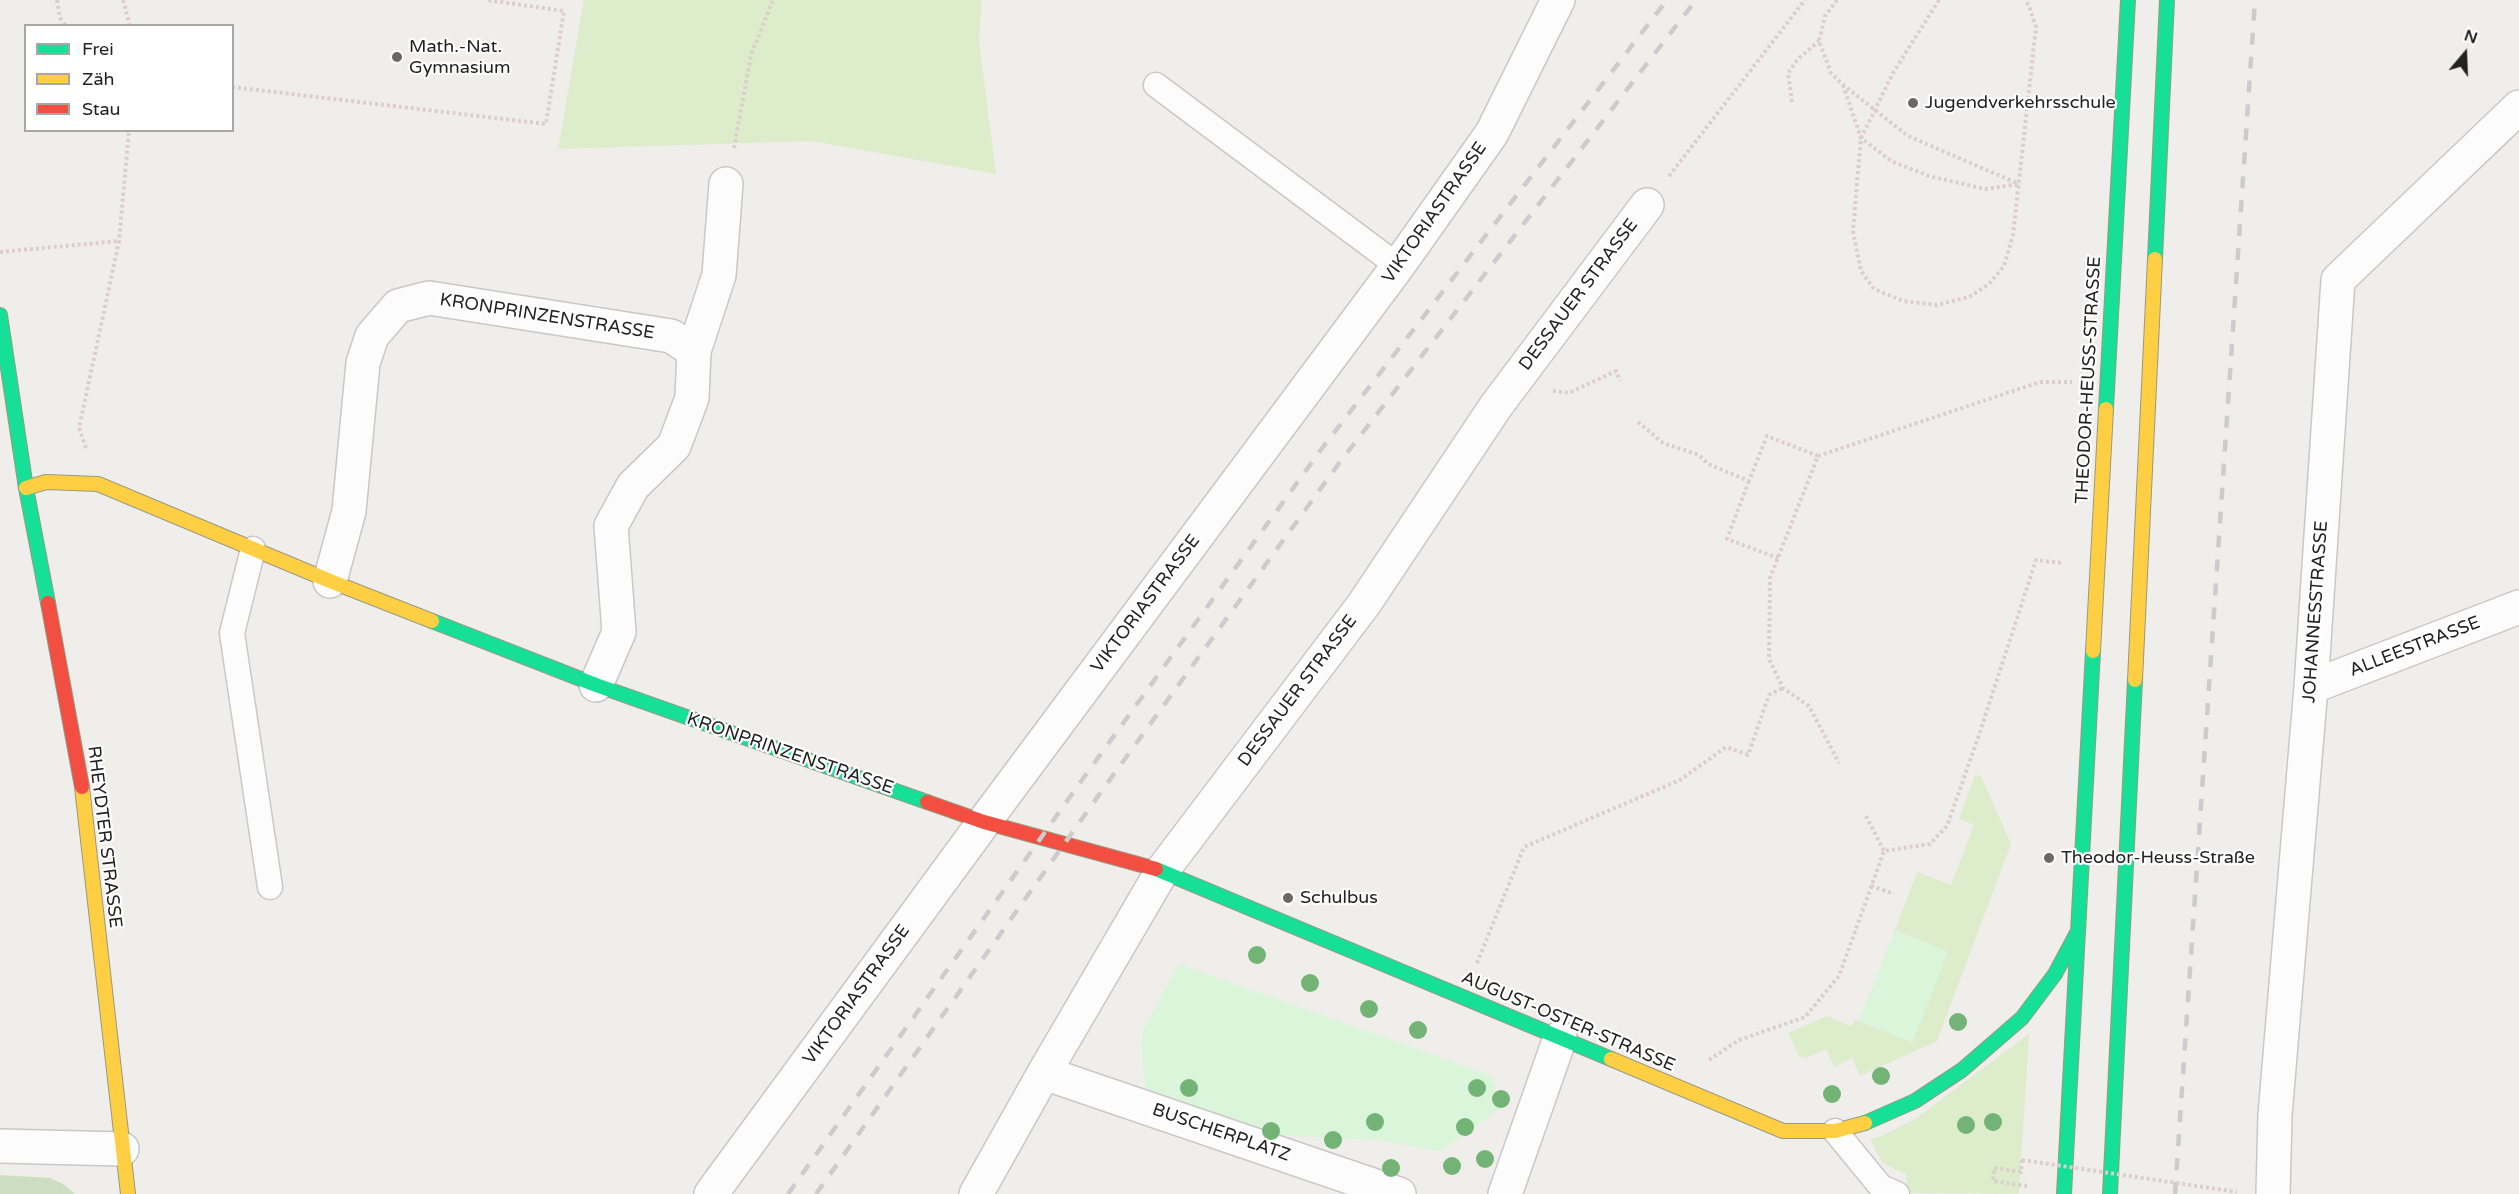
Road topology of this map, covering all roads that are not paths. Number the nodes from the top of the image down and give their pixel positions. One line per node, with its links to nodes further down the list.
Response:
1 (1558, 0): 8 (street, VIKTORIASTRASSE)
2 (2128, 0): 21 (main road, THEODOR-HEUSS-STRASSE)
3 (2167, 0): 34 (main road)
4 (1156, 85): 8 (lane)
5 (2519, 107): 17 (street, JOHANNESSTRASSE)
6 (726, 184): 10 (street)
7 (1647, 205): 19 (street, DESSAUER STRASSE)
8 (1398, 266): 18 (street, VIKTORIASTRASSE)
9 (0, 315): 12 (main road, RHEYDTER STRASSE)
10 (694, 351): 14 (street, KRONPRINZENSTRASSE); 16 (street)
11 (4, 441): 12 (main road, RHEYDTER STRASSE)
12 (26, 488): 13 (main road, KRONPRINZENSTRASSE); 26 (main road, RHEYDTER STRASSE)
13 (253, 549): 14 (main road, KRONPRINZENSTRASSE); 20 (lane)
14 (330, 581): 16 (main road, KRONPRINZENSTRASSE)
15 (2519, 607): 17 (street, ALLEESTRASSE)
16 (596, 685): 18 (main road, KRONPRINZENSTRASSE)
17 (2311, 687): 35 (street, JOHANNESSTRASSE)
18 (984, 822): 19 (main road, AUGUST-OSTER-STRASSE); 28 (street, VIKTORIASTRASSE)
19 (1162, 871): 22 (main road, AUGUST-OSTER-STRASSE); 23 (street, DESSAUER STRASSE)
20 (270, 887)
21 (2078, 931): 24 (main road, AUGUST-OSTER-STRASSE); 33 (main road, THEODOR-HEUSS-STRASSE)
22 (1560, 1038): 24 (main road, AUGUST-OSTER-STRASSE); 31 (street)
23 (1044, 1073): 29 (street, DESSAUER STRASSE); 30 (street, BUSCHERPLATZ)
24 (1835, 1131): 32 (lane)
25 (0, 1146): 26 (street)
26 (122, 1149): 27 (main road, RHEYDTER STRASSE)
27 (128, 1194)
28 (711, 1194)
29 (976, 1194)
30 (1399, 1194)
31 (1505, 1194)
32 (1897, 1194)
33 (2064, 1194)
34 (2110, 1194)
35 (2272, 1194)

